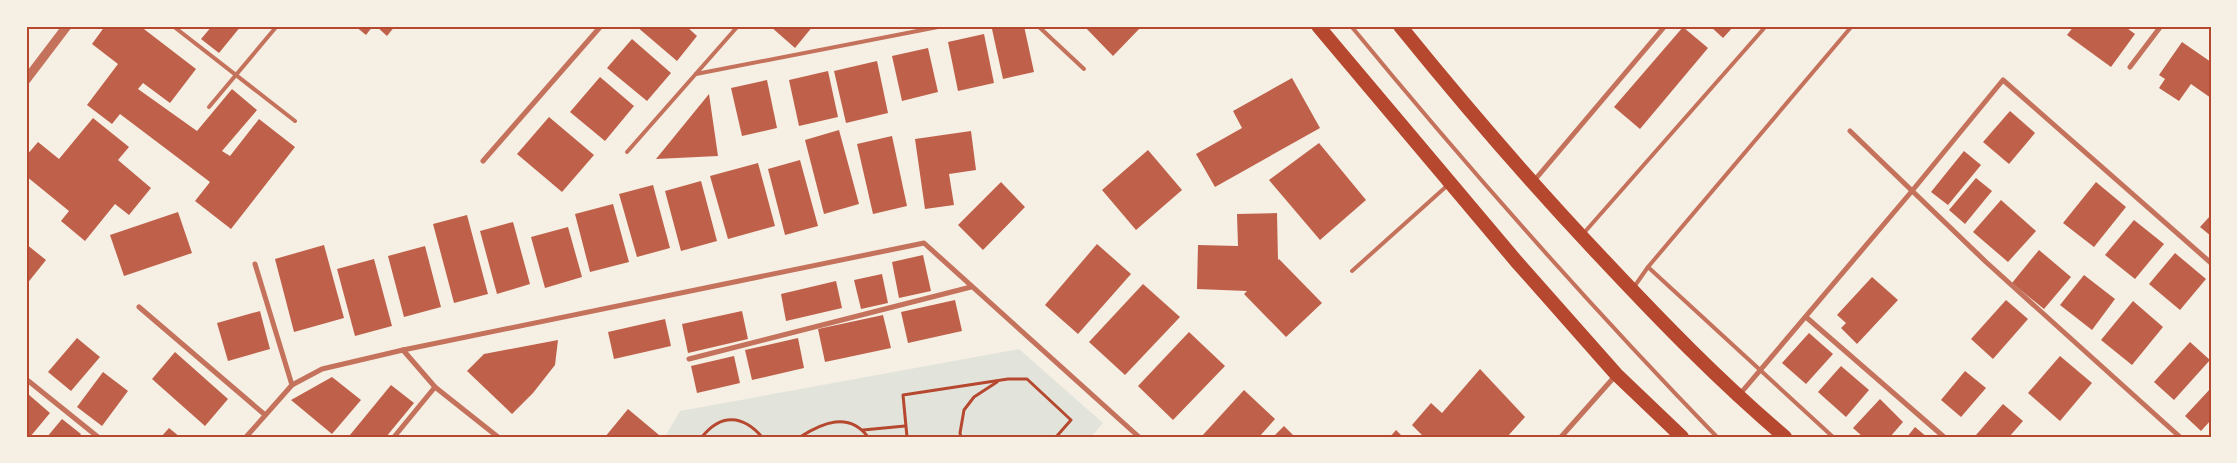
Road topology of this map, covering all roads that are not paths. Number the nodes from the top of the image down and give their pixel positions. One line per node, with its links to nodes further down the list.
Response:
1 (67, 26): 19 (street)
2 (173, 26): 18 (lane)
3 (277, 26): 18 (lane)
4 (602, 26): 24 (street)
5 (738, 26): 17 (lane)
6 (943, 26): 17 (lane)
7 (1038, 26): 16 (lane)
8 (1318, 26): 26 (highway)
9 (1351, 26): 53 (lane)
10 (1400, 26): 25 (highway)
11 (1665, 26): 25 (street)
12 (1766, 26): 28 (lane)
13 (1852, 26): 31 (lane)
14 (2161, 26): 15 (street)
15 (2130, 67)
16 (1084, 69)
17 (696, 74): 23 (lane)
18 (236, 75): 20 (lane); 21 (lane)
19 (26, 80)
20 (209, 107)
21 (295, 121)
22 (1850, 130): 27 (street)
23 (627, 152)
24 (484, 162)
25 (1533, 182): 28 (highway)
26 (1451, 183): 32 (lane); 40 (highway)
27 (1912, 191): 29 (street); 36 (street); 57 (street)
28 (1581, 236): 34 (highway)
29 (2211, 263)
30 (256, 264): 42 (street)
31 (1648, 267): 34 (lane); 39 (lane)
32 (1352, 271)
33 (971, 287): 37 (street); 38 (street); 50 (street)
34 (1632, 290): 44 (highway)
35 (139, 308): 45 (street)
36 (1806, 317): 39 (street); 56 (street)
37 (403, 350): 42 (street); 43 (street)
38 (689, 359)
39 (1761, 371): 44 (street); 55 (lane)
40 (1616, 374): 51 (street); 52 (highway)
41 (26, 379): 46 (street)
42 (292, 385): 45 (street)
43 (435, 388): 48 (street); 49 (street)
44 (1737, 397): 54 (highway)
45 (264, 414): 47 (street)
46 (98, 437)
47 (246, 437)
48 (394, 437)
49 (498, 437)
50 (1139, 437)
51 (1561, 437)
52 (1682, 437)
53 (1717, 437)
54 (1785, 437)
55 (1833, 437)
56 (1944, 437)
57 (2180, 437)

